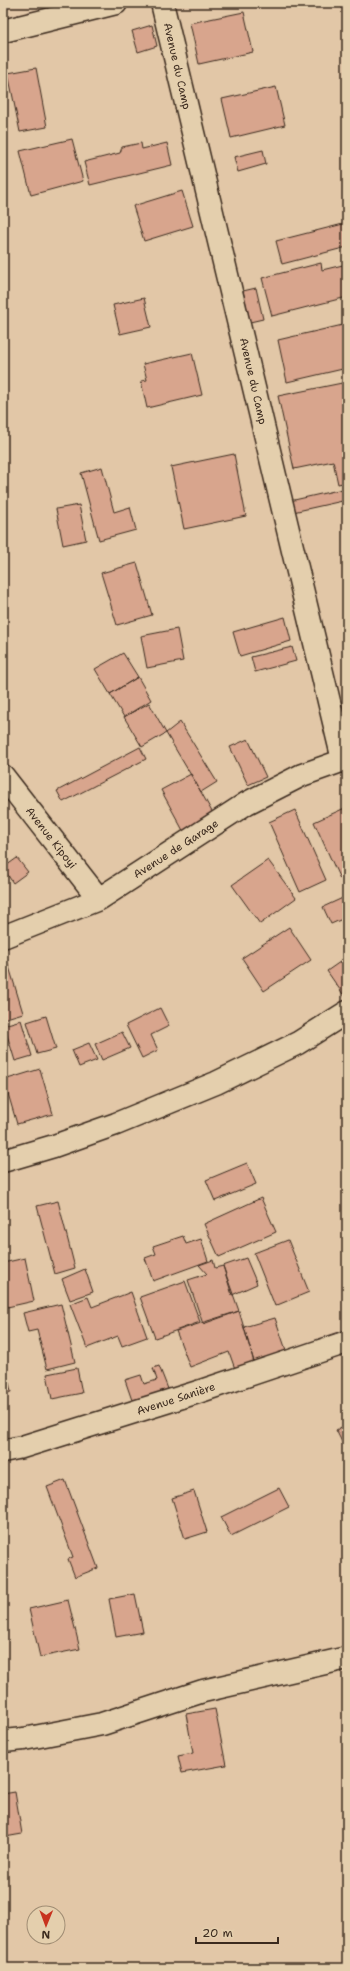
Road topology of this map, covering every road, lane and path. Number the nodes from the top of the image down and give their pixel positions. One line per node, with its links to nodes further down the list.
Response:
1 (116, 3): 3 (street)
2 (162, 3): 4 (street, Avenue du Camp)
3 (3, 31)
4 (345, 759): 6 (street, Avenue de Garage)
5 (3, 776): 6 (street, Avenue Kipoyi)
6 (99, 899): 7 (street, Avenue de Garage)
7 (3, 937)
8 (347, 1012): 9 (street)
9 (3, 1161)
10 (347, 1342): 11 (street, Avenue Sanière)
11 (3, 1451)
12 (347, 1658): 13 (street)
13 (3, 1741)

